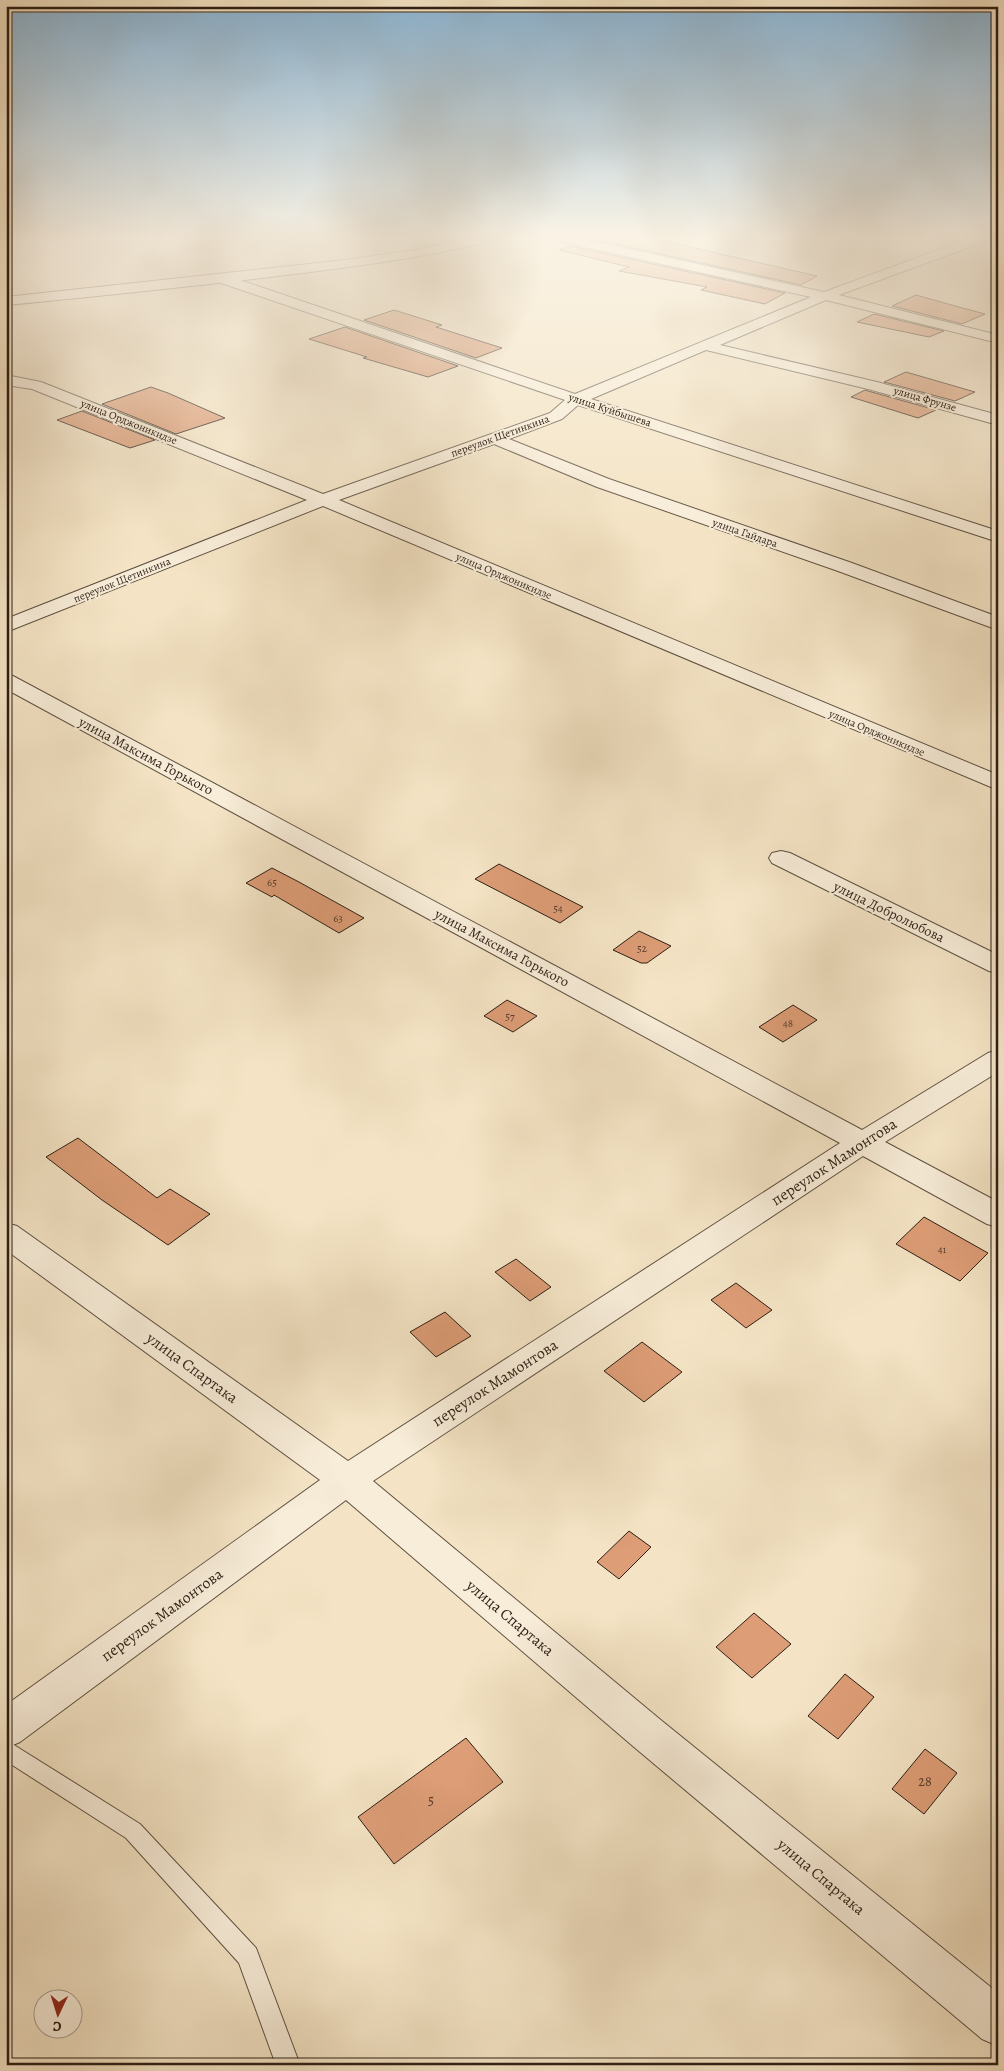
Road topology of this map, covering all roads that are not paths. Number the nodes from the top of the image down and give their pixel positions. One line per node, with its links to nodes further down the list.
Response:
1 (381, 333): 7 (street, улица Куйбышева)
2 (738, 333): 5 (street, переулок Щетинкина)
3 (972, 333): 4 (street)
4 (998, 339)
5 (706, 346): 7 (street, переулок Щетинкина); 8 (street, улица Фрунзе)
6 (6, 380): 10 (street, улица Орджоникидзе)
7 (576, 399): 9 (street, переулок Щетинкина); 11 (street, улица Куйбышева)
8 (998, 420)
9 (492, 438): 10 (street, переулок Щетинкина); 12 (street, улица Гайдара)
10 (324, 500): 13 (street, переулок Щетинкина); 15 (street, улица Орджоникидзе)
11 (998, 537)
12 (998, 624)
13 (6, 626)
14 (6, 680): 19 (street, улица Максима Горького)
15 (998, 783)
16 (781, 858): 17 (street, улица Добролюбова)
17 (998, 965)
18 (998, 1059): 19 (street, переулок Мамонтова)
19 (862, 1143): 20 (street, улица Максима Горького); 22 (street, переулок Мамонтова)
20 (998, 1216)
21 (6, 1234): 22 (street, улица Спартака)
22 (347, 1480): 23 (street, переулок Мамонтова); 25 (street, улица Спартака)
23 (6, 1729)
24 (6, 1749): 26 (lane)
25 (998, 2022)
26 (288, 2065)

